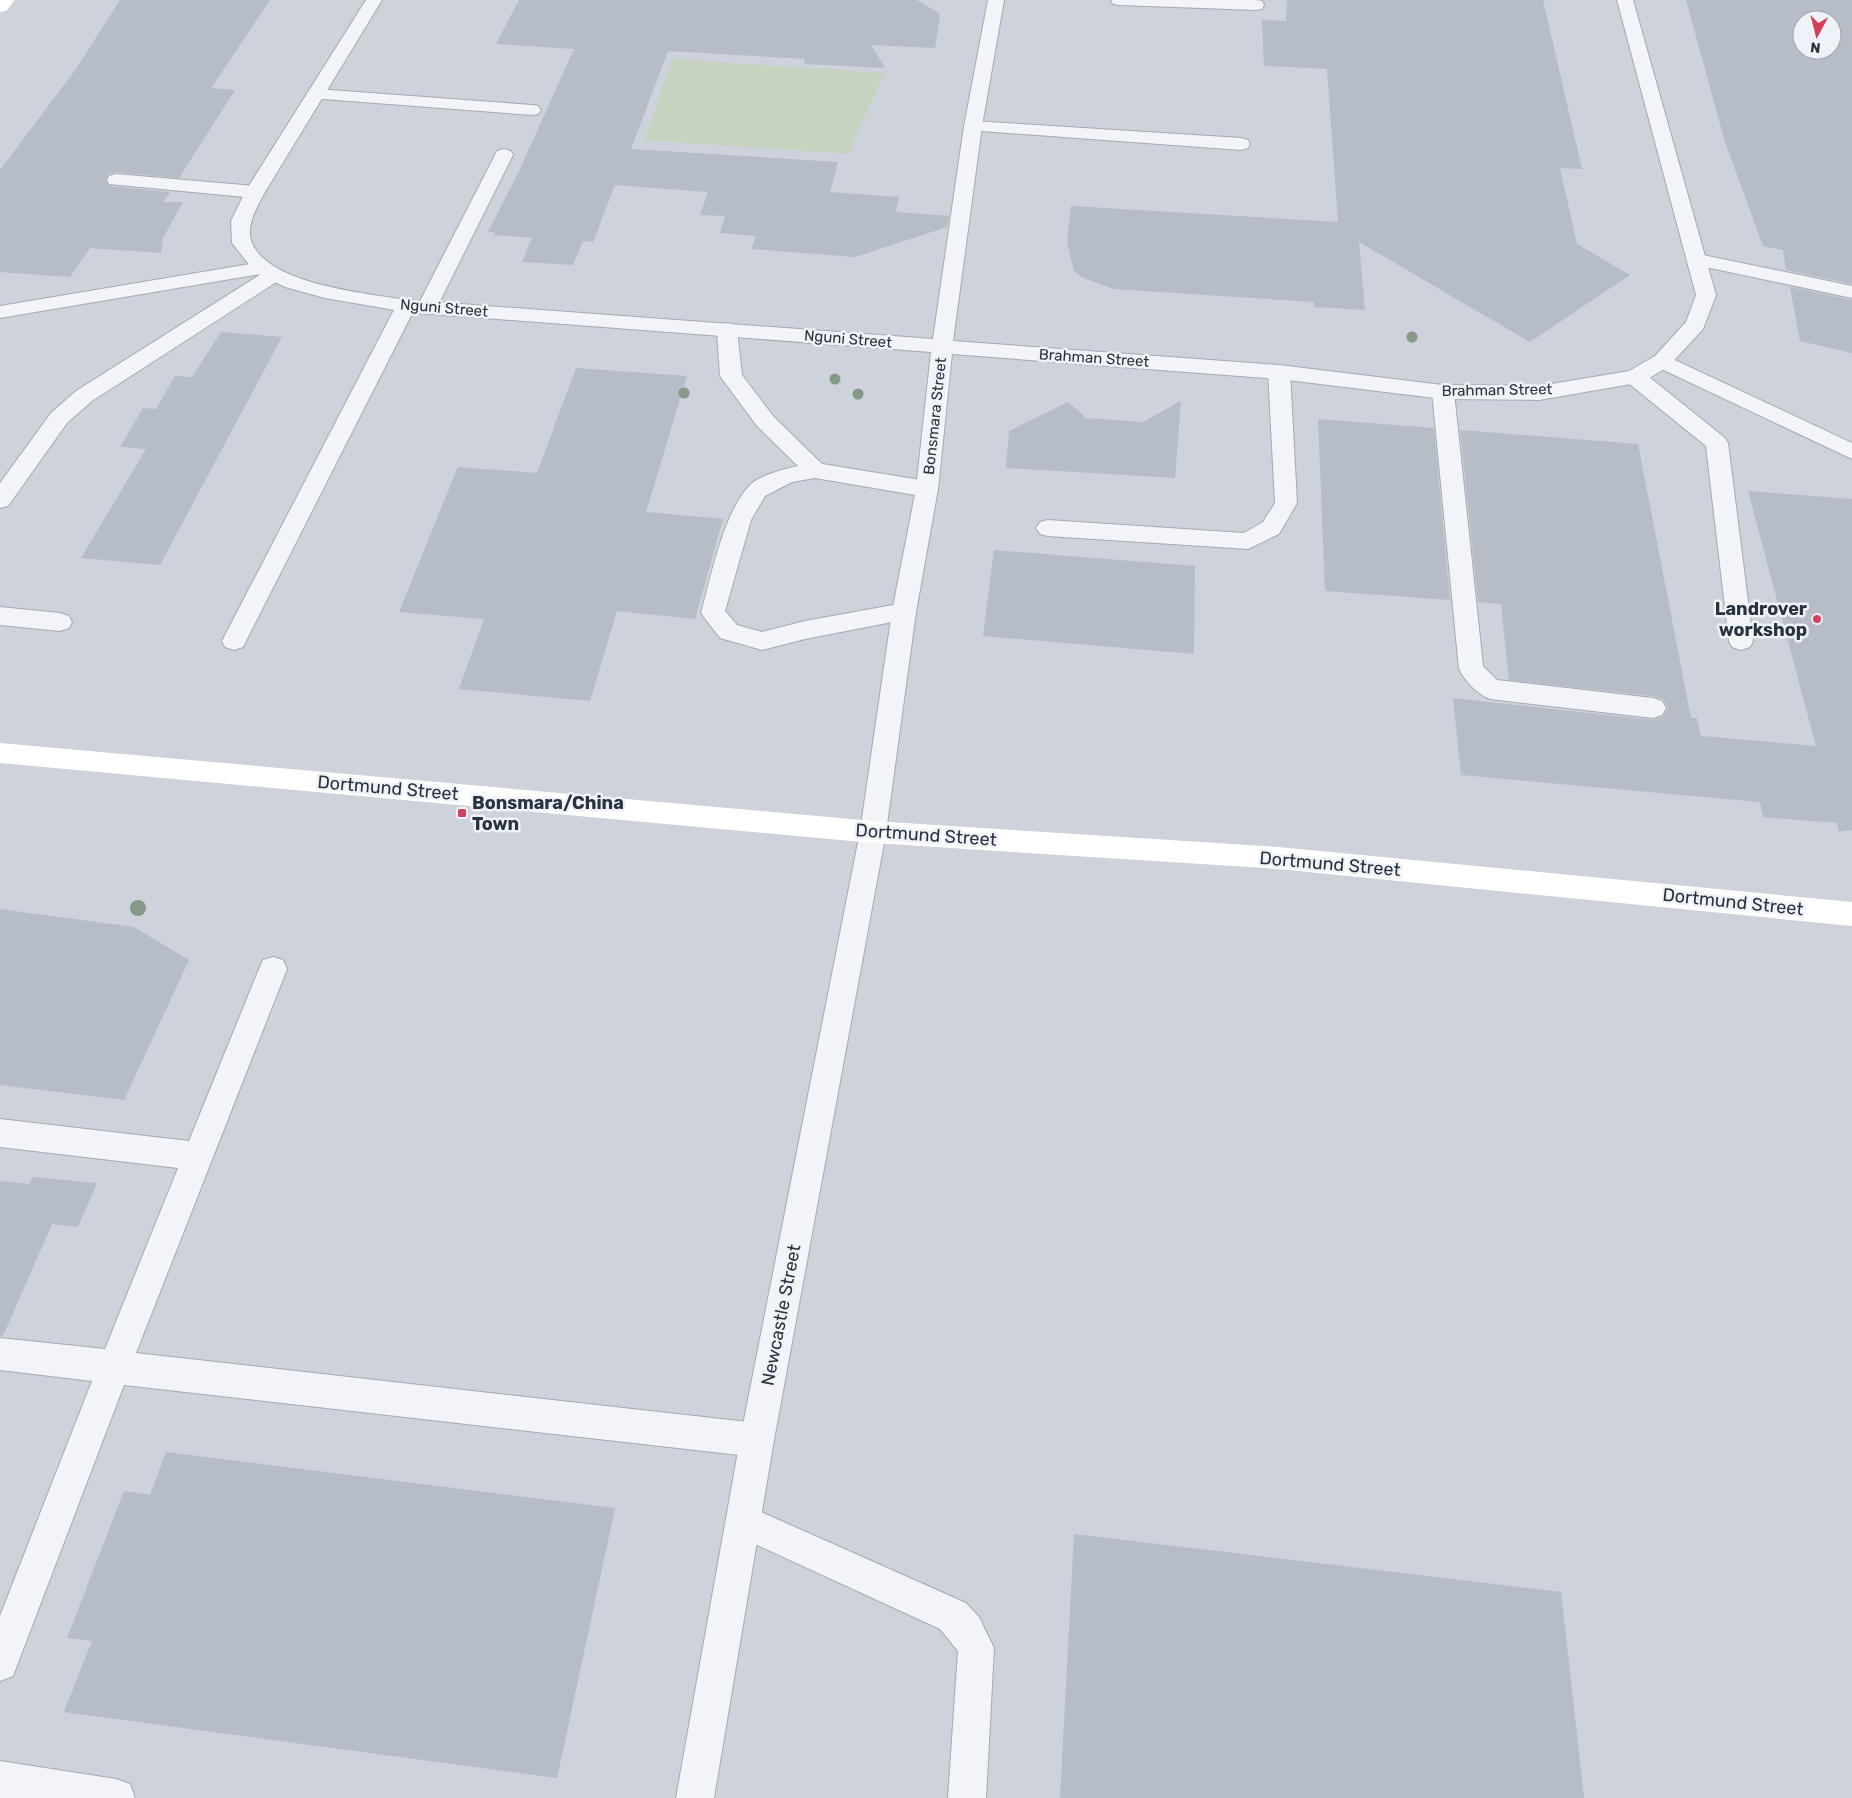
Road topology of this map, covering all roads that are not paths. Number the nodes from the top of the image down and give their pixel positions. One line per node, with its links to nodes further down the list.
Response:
1 (7, 0): 7 (street)
2 (374, 0): 8 (street, Nguni Street)
3 (996, 0): 10 (street, Bonsmara Street)
4 (1119, 0): 6 (street)
5 (1625, 0): 15 (street, Brahman Street)
6 (1256, 5)
7 (0, 7)
8 (316, 94): 9 (street); 14 (street, Nguni Street)
9 (532, 110)
10 (973, 126): 11 (street); 21 (street, Bonsmara Street)
11 (1241, 144)
12 (504, 155): 18 (street)
13 (116, 180): 14 (street)
14 (255, 192): 16 (street, Nguni Street)
15 (1698, 260): 17 (street); 22 (street, Brahman Street)
16 (268, 271): 18 (street, Nguni Street); 19 (street); 31 (street)
17 (1852, 292)
18 (417, 306): 20 (street, Nguni Street); 36 (street)
19 (0, 312)
20 (727, 330): 21 (street, Nguni Street); 29 (street)
21 (942, 347): 23 (street, Brahman Street); 30 (street, Bonsmara Street)
22 (1662, 361): 24 (street, Brahman Street); 26 (street)
23 (1279, 372): 25 (street, Brahman Street); 32 (street)
24 (1635, 377): 25 (street, Brahman Street); 37 (street)
25 (1443, 392): 38 (street)
26 (1776, 414): 27 (street); 28 (street)
27 (1852, 430)
28 (1852, 452)
29 (815, 470): 30 (street); 33 (street)
30 (927, 489): 33 (street, Bonsmara Street)
31 (0, 500)
32 (1048, 528)
33 (904, 612): 40 (street, Bonsmara Street)
34 (0, 616): 35 (street)
35 (60, 622)
36 (234, 641)
37 (1741, 641)
38 (1653, 708)
39 (0, 753): 40 (street, Dortmund Street)
40 (873, 832): 41 (street, Dortmund Street); 47 (street, Newcastle Street)
41 (1852, 914)
42 (273, 969): 44 (street)
43 (0, 1133): 44 (street)
44 (198, 1156): 46 (street)
45 (0, 1354): 46 (street)
46 (114, 1367): 47 (street); 49 (street)
47 (757, 1440): 48 (street, Newcastle Street)
48 (743, 1521): 52 (street, Newcastle Street); 53 (street)
49 (0, 1663)
50 (0, 1780): 51 (street)
51 (116, 1798)
52 (695, 1798)
53 (967, 1798)

